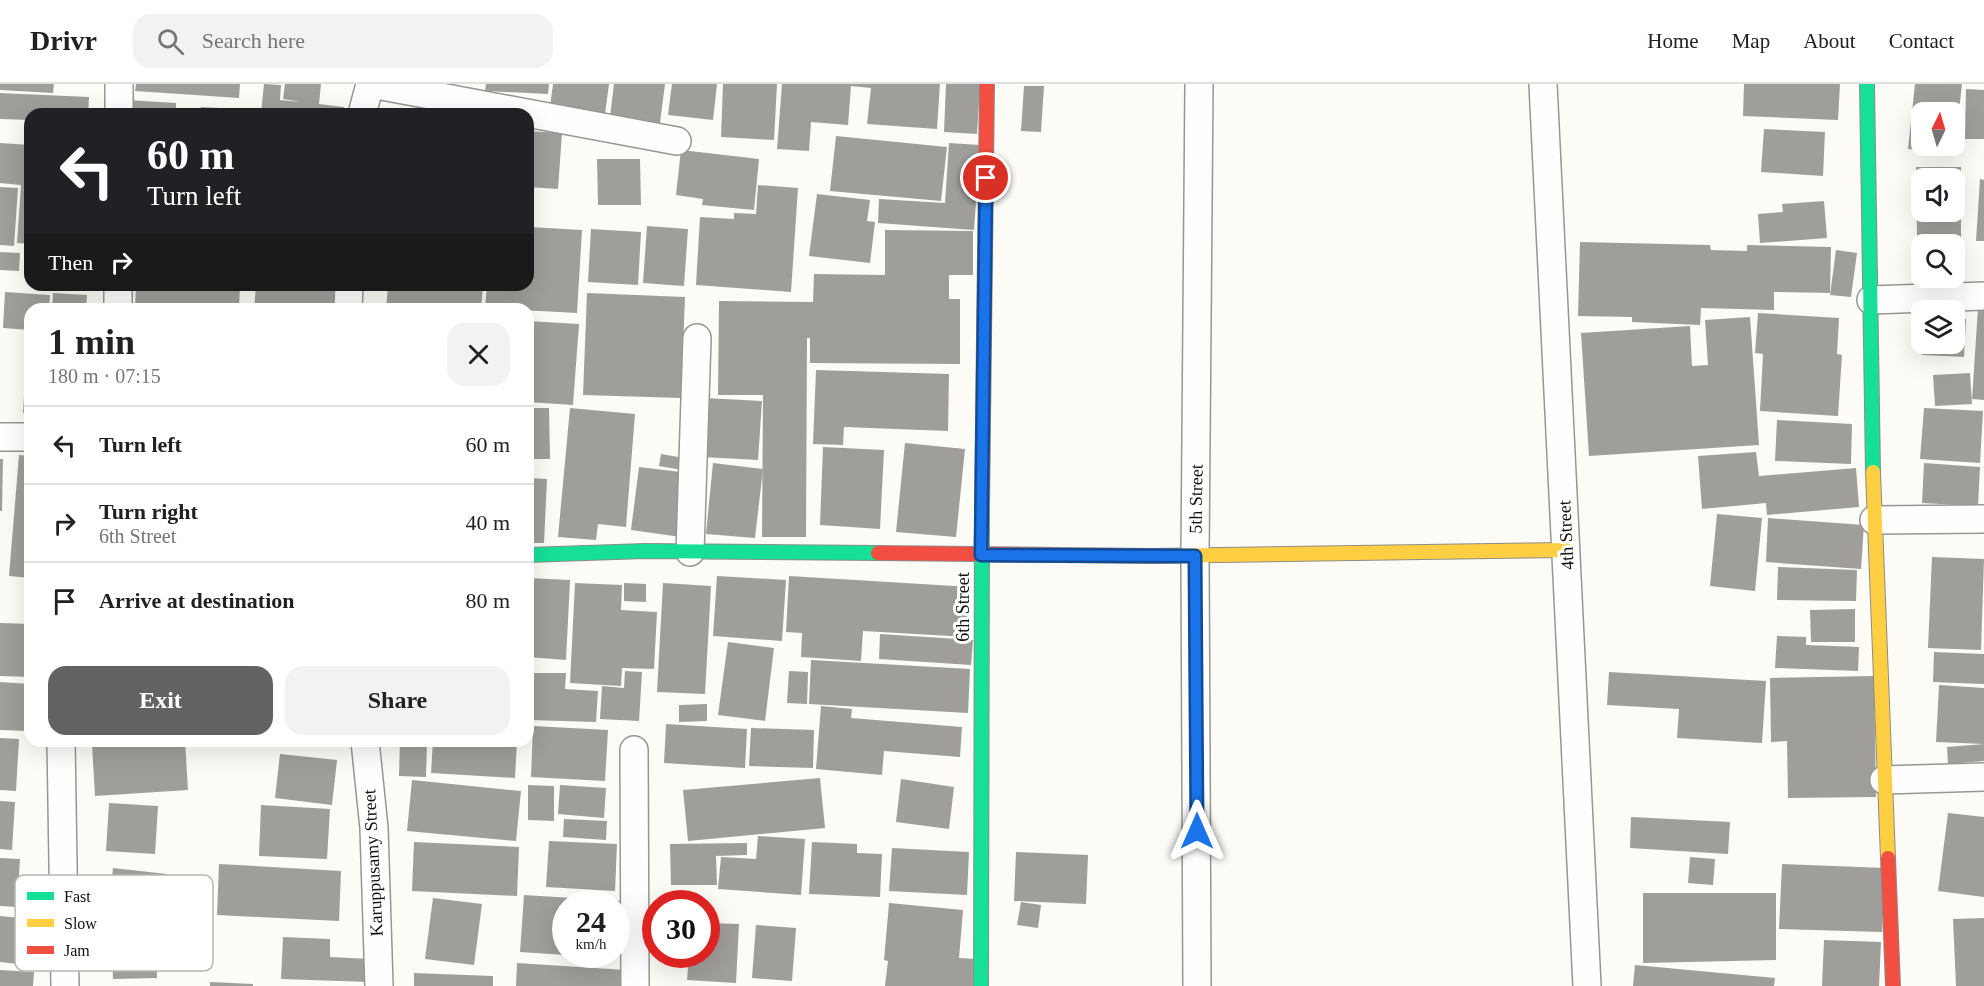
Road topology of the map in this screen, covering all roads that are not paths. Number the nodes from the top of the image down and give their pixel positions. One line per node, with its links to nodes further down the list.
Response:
1 (119, 84): 7 (street)
2 (370, 84): 8 (street); 9 (street)
3 (987, 84): 22 (street, 6th Street)
4 (1199, 84): 23 (street, 5th Street)
5 (1543, 84): 19 (street, 4th Street)
6 (1867, 84): 13 (street)
7 (119, 108)
8 (364, 108)
9 (499, 108)
10 (534, 114): 11 (street)
11 (677, 141)
12 (1984, 296): 13 (street)
13 (1871, 300): 18 (street)
14 (697, 338): 20 (street)
15 (0, 437): 16 (street)
16 (24, 437)
17 (1984, 519): 18 (street)
18 (1875, 520): 28 (street)
19 (1566, 550): 23 (street); 36 (street, 4th Street)
20 (690, 552): 21 (street); 22 (street)
21 (534, 555)
22 (981, 555): 23 (street); 34 (street, 6th Street)
23 (1195, 556): 35 (street, 5th Street)
24 (61, 747): 29 (street)
25 (365, 747): 32 (street, Karuppusamy Street)
26 (634, 750): 33 (street)
27 (1984, 777): 28 (street)
28 (1884, 780): 37 (street)
29 (63, 875)
30 (65, 971): 31 (street)
31 (65, 986)
32 (379, 986)
33 (635, 986)
34 (981, 986)
35 (1197, 986)
36 (1587, 986)
37 (1893, 986)

